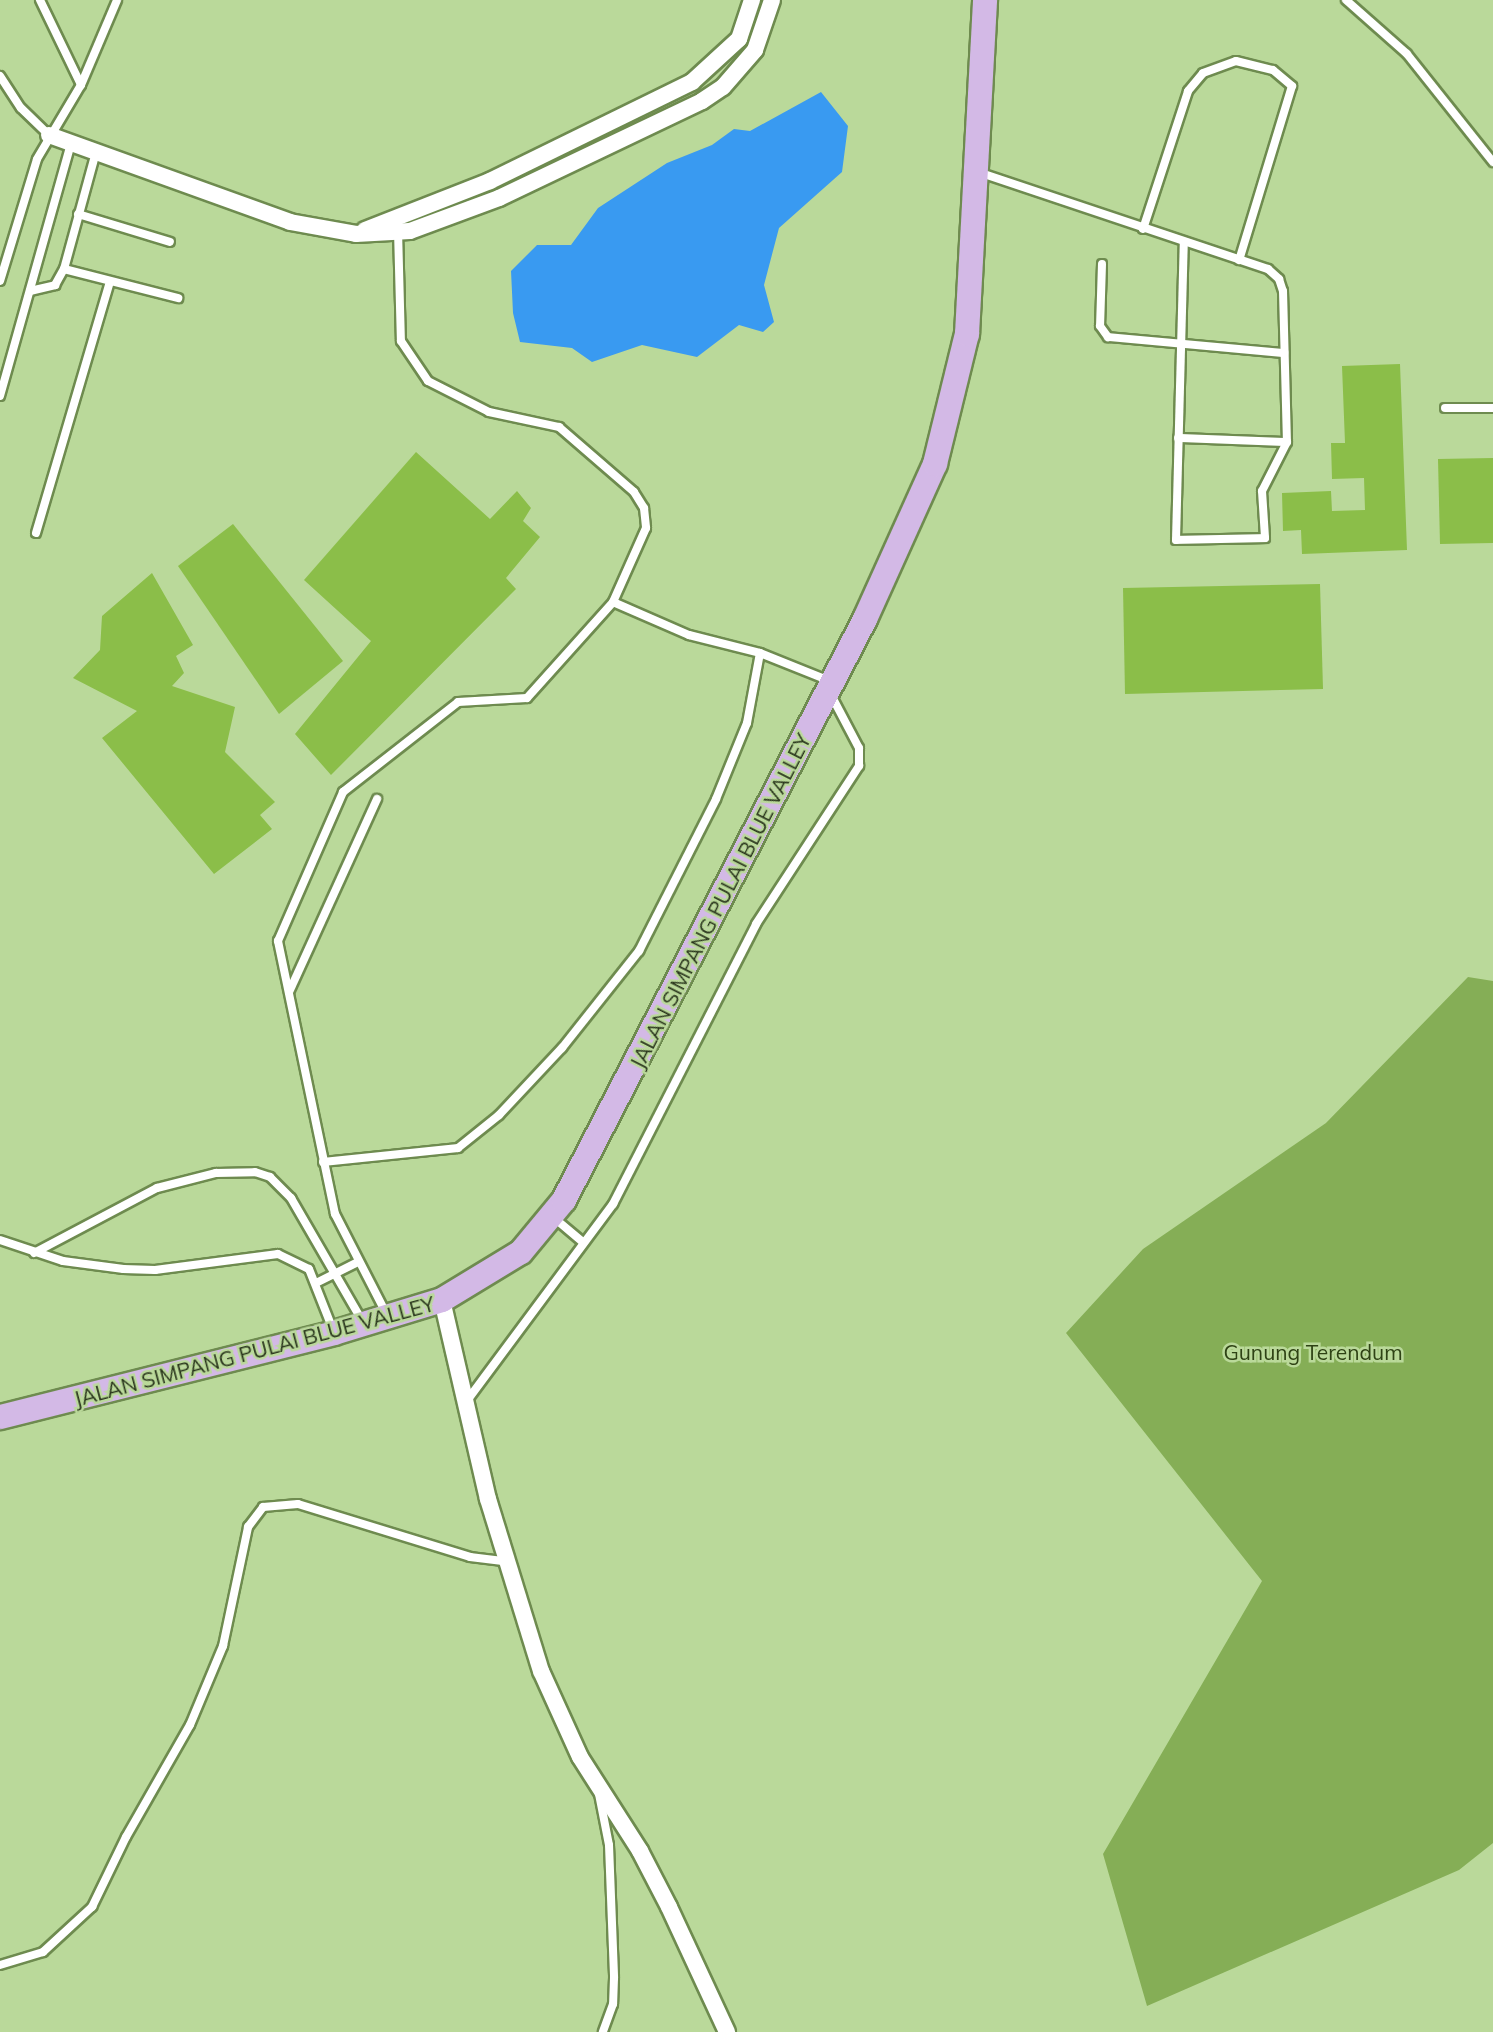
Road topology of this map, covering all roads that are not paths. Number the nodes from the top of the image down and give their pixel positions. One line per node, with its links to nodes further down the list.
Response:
1 (40, 0): 10 (lane)
2 (117, 0): 10 (lane)
3 (752, 0): 7 (street)
4 (772, 0): 8 (street)
5 (985, 0): 15 (main road, JALAN SIMPANG PULAI BLUE VALLEY)
6 (1346, 0): 14 (lane)
7 (739, 39): 8 (street); 17 (street)
8 (755, 50): 17 (street)
9 (0, 76): 11 (lane)
10 (81, 85): 11 (lane)
11 (49, 135): 12 (street); 24 (lane)
12 (71, 143): 13 (street); 26 (lane)
13 (96, 152): 16 (lane); 17 (street)
14 (1493, 162)
15 (978, 172): 18 (lane); 38 (main road, JALAN SIMPANG PULAI BLUE VALLEY)
16 (78, 214): 19 (lane); 23 (lane)
17 (398, 225): 36 (lane)
18 (1143, 229): 20 (lane); 21 (lane)
19 (170, 242)
20 (1184, 242): 21 (lane); 28 (lane)
21 (1239, 260): 29 (lane)
22 (1102, 264): 28 (lane)
23 (64, 269): 25 (lane); 26 (lane)
24 (0, 281)
25 (110, 282): 27 (lane); 35 (lane)
26 (30, 291): 30 (lane)
27 (177, 298)
28 (1182, 345): 29 (lane); 33 (lane)
29 (1284, 353): 34 (lane)
30 (1, 392)
31 (1446, 408): 32 (lane)
32 (1493, 408)
33 (1178, 438): 34 (lane); 34 (lane)
34 (1287, 442)
35 (36, 533)
36 (613, 602): 37 (lane); 40 (lane)
37 (760, 653): 38 (lane); 41 (lane)
38 (831, 686): 42 (main road, JALAN SIMPANG PULAI BLUE VALLEY); 44 (lane)
39 (377, 799): 40 (lane)
40 (290, 990): 41 (lane)
41 (323, 1162): 46 (lane)
42 (553, 1216): 44 (lane); 49 (main road, JALAN SIMPANG PULAI BLUE VALLEY)
43 (0, 1240): 45 (lane)
44 (583, 1242): 53 (lane)
45 (34, 1253): 47 (lane); 48 (lane)
46 (358, 1262): 47 (lane); 50 (lane)
47 (335, 1274): 48 (lane); 51 (lane)
48 (318, 1282): 52 (lane)
49 (442, 1300): 50 (main road, JALAN SIMPANG PULAI BLUE VALLEY); 53 (street)
50 (389, 1318): 51 (main road, JALAN SIMPANG PULAI BLUE VALLEY)
51 (364, 1325): 52 (main road, JALAN SIMPANG PULAI BLUE VALLEY)
52 (334, 1333): 54 (main road, JALAN SIMPANG PULAI BLUE VALLEY)
53 (466, 1403): 55 (street)
54 (0, 1417)
55 (505, 1562): 56 (street); 57 (lane)
56 (598, 1788): 58 (lane); 59 (street)
57 (0, 1965)
58 (603, 2032)
59 (727, 2032)

